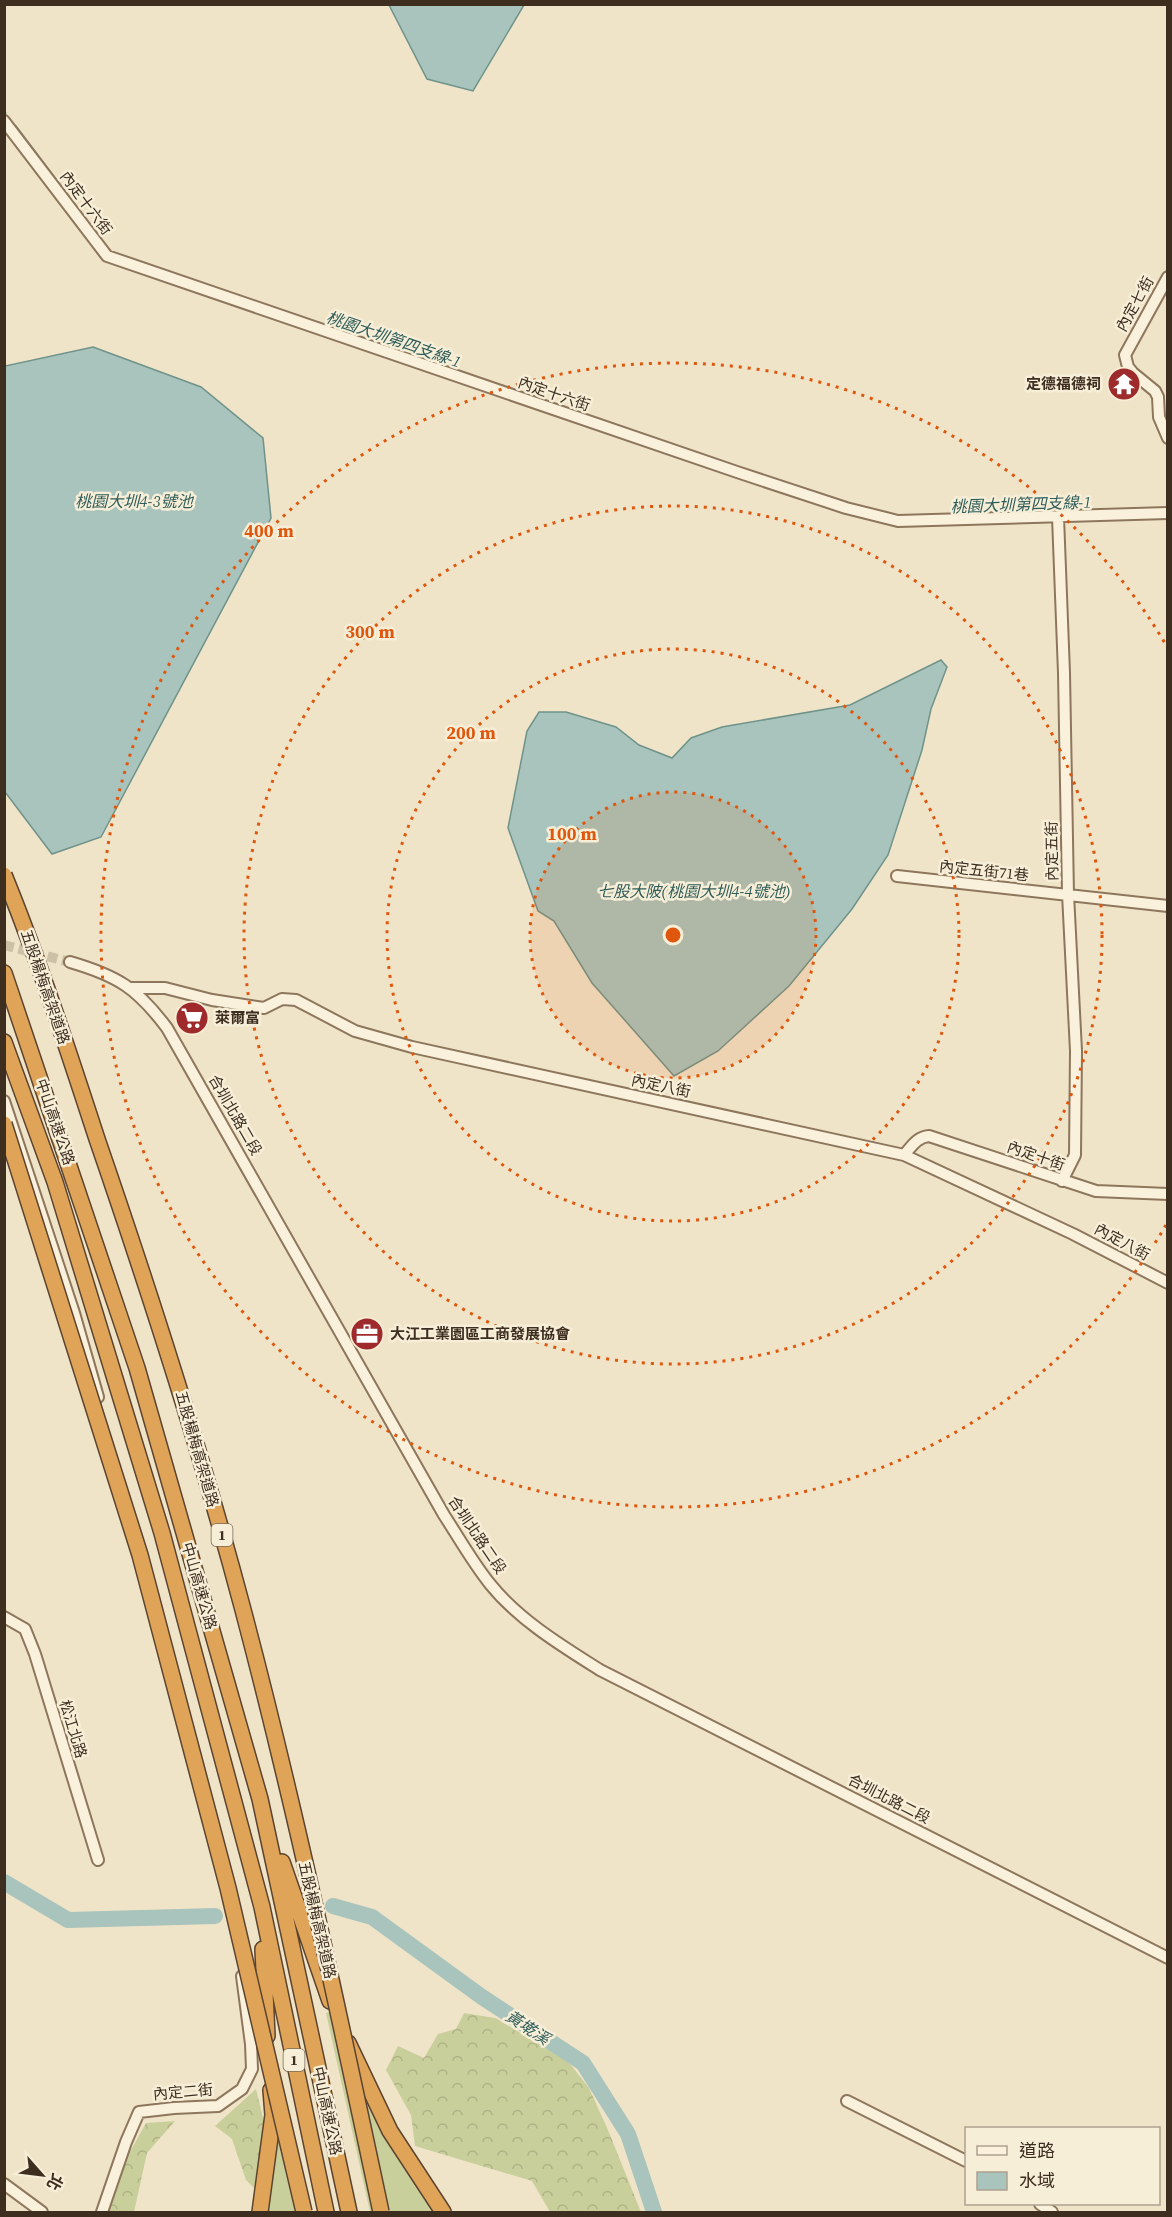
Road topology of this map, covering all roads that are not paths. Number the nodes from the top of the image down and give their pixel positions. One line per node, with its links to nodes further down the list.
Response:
1 (4, 121): 5 (street, 內定十六街)
2 (1167, 277): 3 (street, 內定七街)
3 (1167, 438)
4 (1167, 513): 5 (street, 內定十六街)
5 (1058, 517): 8 (street, 內定五街)
6 (4, 875): 34 (highway, 五股楊梅高架道路 / 1, bridge)
7 (897, 876): 8 (street, 內定五街71巷)
8 (1068, 894): 9 (street, 內定五街71巷); 17 (street, 內定五街)
9 (1167, 906)
10 (70, 962): 12 (street, 合圳北路二段)
11 (4, 973): 21 (highway, 中山高速公路 / 1)
12 (132, 988): 16 (street, 內定八街); 24 (street, 合圳北路二段)
13 (4, 1042): 23 (highway, 中山高速公路 / 1)
14 (4, 1101): 29 (street, 內定二街)
15 (4, 1124): 31 (highway, 1, bridge)
16 (904, 1155): 17 (street, 內定十街); 19 (street, 內定八街)
17 (1062, 1181): 18 (street, 內定十街)
18 (1167, 1194)
19 (1167, 1283)
20 (4, 1617): 22 (street, 松江北路)
21 (260, 1799): 33 (highway, 中山高速公路 / 1); 35 (highway)
22 (98, 1860)
23 (262, 1907): 30 (highway); 32 (highway, 中山高速公路 / 1)
24 (1167, 1958)
25 (847, 2101): 26 (street)
26 (965, 2160)
27 (4, 2184): 28 (street)
28 (42, 2212)
29 (102, 2212)
30 (260, 2212)
31 (304, 2212)
32 (326, 2212)
33 (349, 2212)
34 (381, 2212)
35 (443, 2212)

